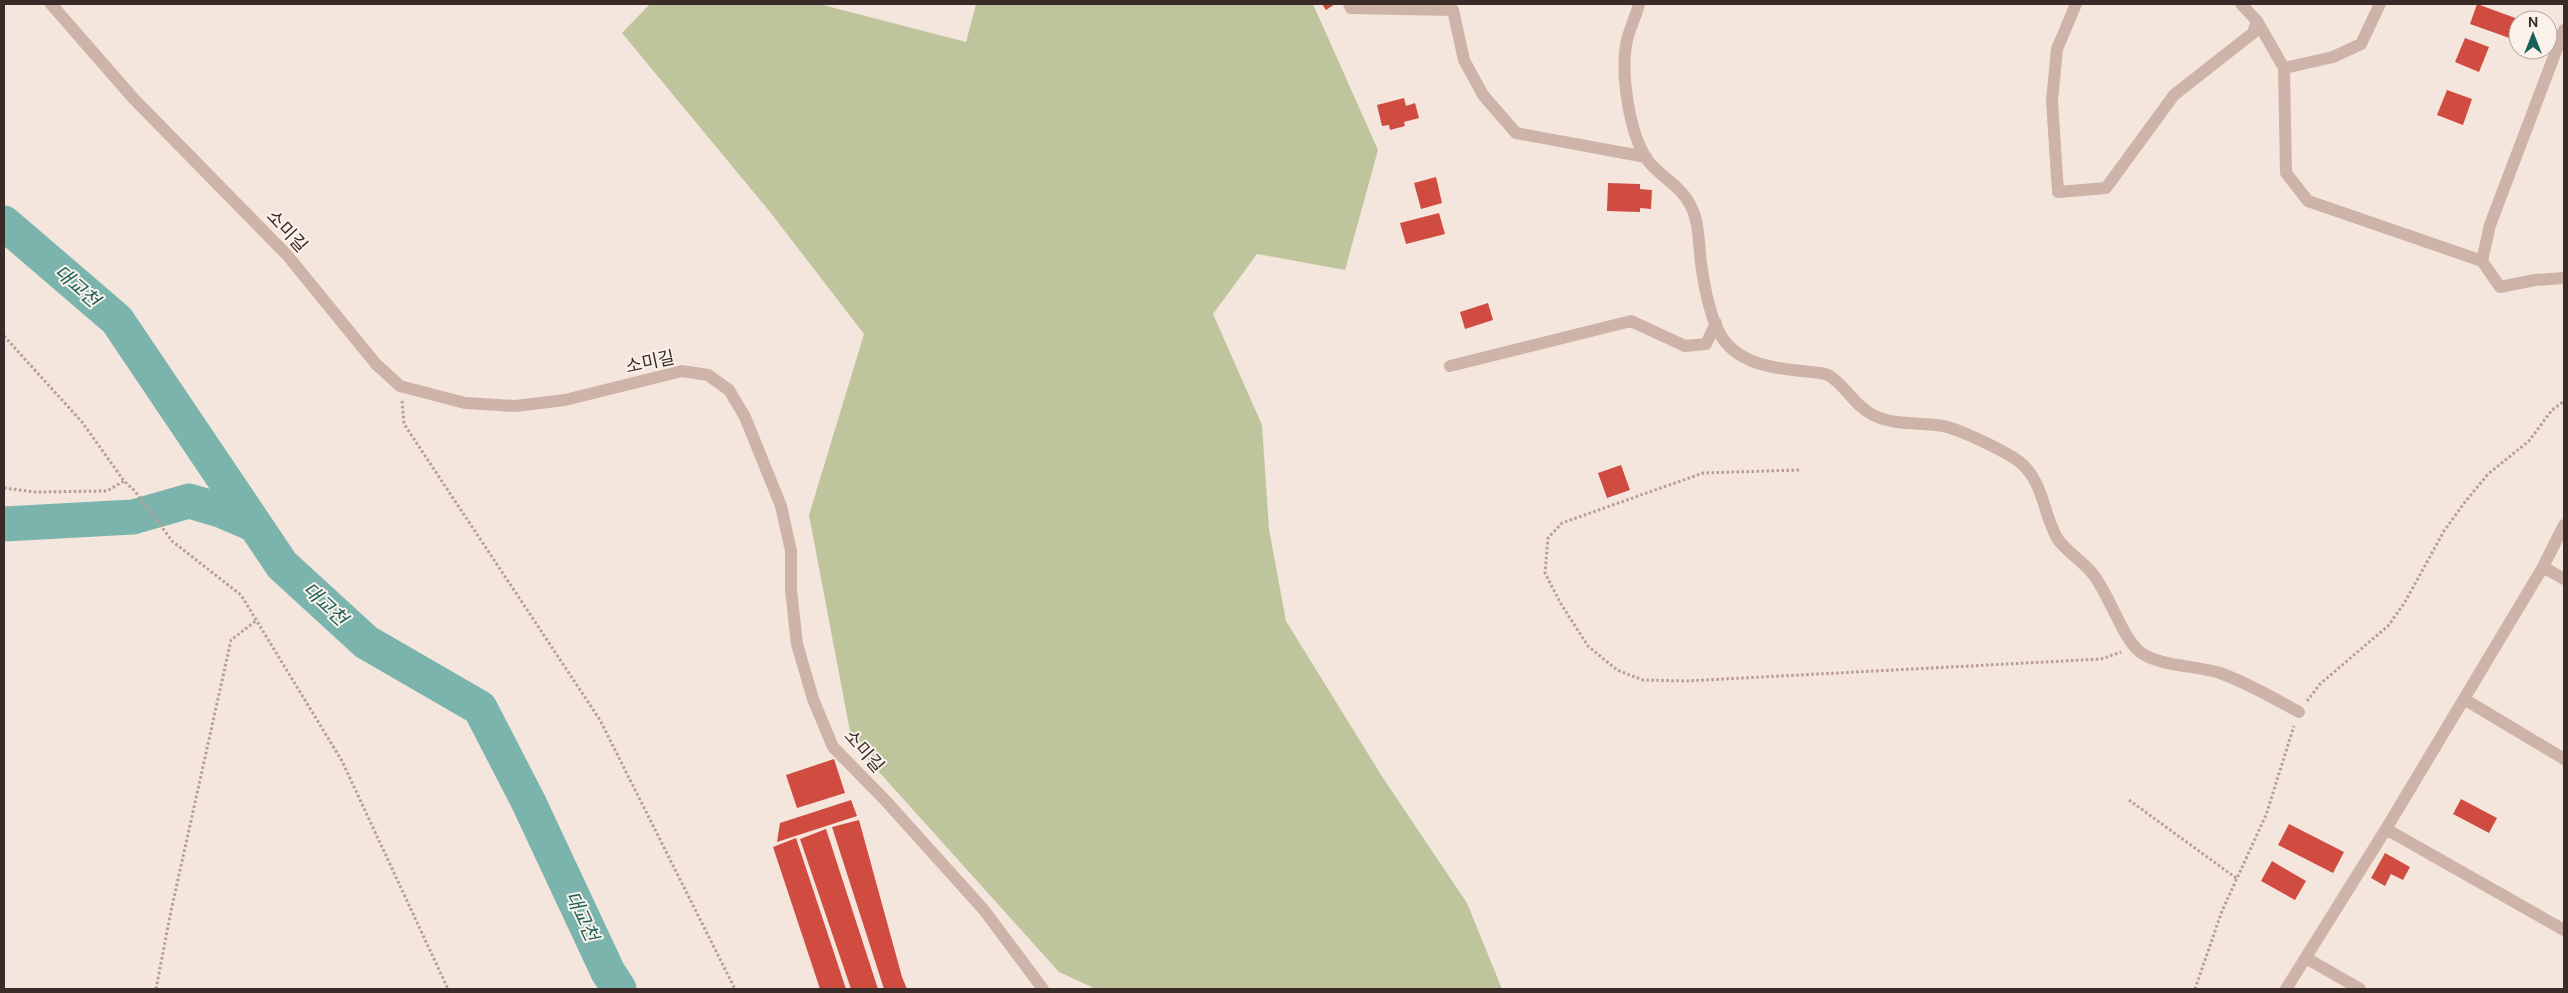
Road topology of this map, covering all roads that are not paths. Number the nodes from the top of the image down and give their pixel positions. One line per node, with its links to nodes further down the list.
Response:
1 (51, 4): 24 (street, 소미길)
2 (1349, 4): 10 (street)
3 (1639, 4): 10 (street)
4 (2076, 4): 7 (street)
5 (2241, 4): 7 (street)
6 (2380, 4): 9 (street)
7 (2257, 21): 9 (street)
8 (2564, 30): 11 (street)
9 (2284, 68): 11 (street)
10 (1646, 157): 13 (street)
11 (2482, 261): 12 (street)
12 (2564, 278)
13 (1716, 323): 14 (street); 19 (street)
14 (1450, 366)
15 (2564, 525): 16 (street)
16 (2543, 567): 17 (street); 18 (street)
17 (2564, 579)
18 (2464, 699): 20 (street); 21 (street)
19 (2299, 712)
20 (2564, 759)
21 (2386, 829): 22 (street); 23 (street)
22 (2564, 930)
23 (2306, 958): 25 (street); 26 (street)
24 (1043, 989)
25 (2286, 989)
26 (2360, 989)

